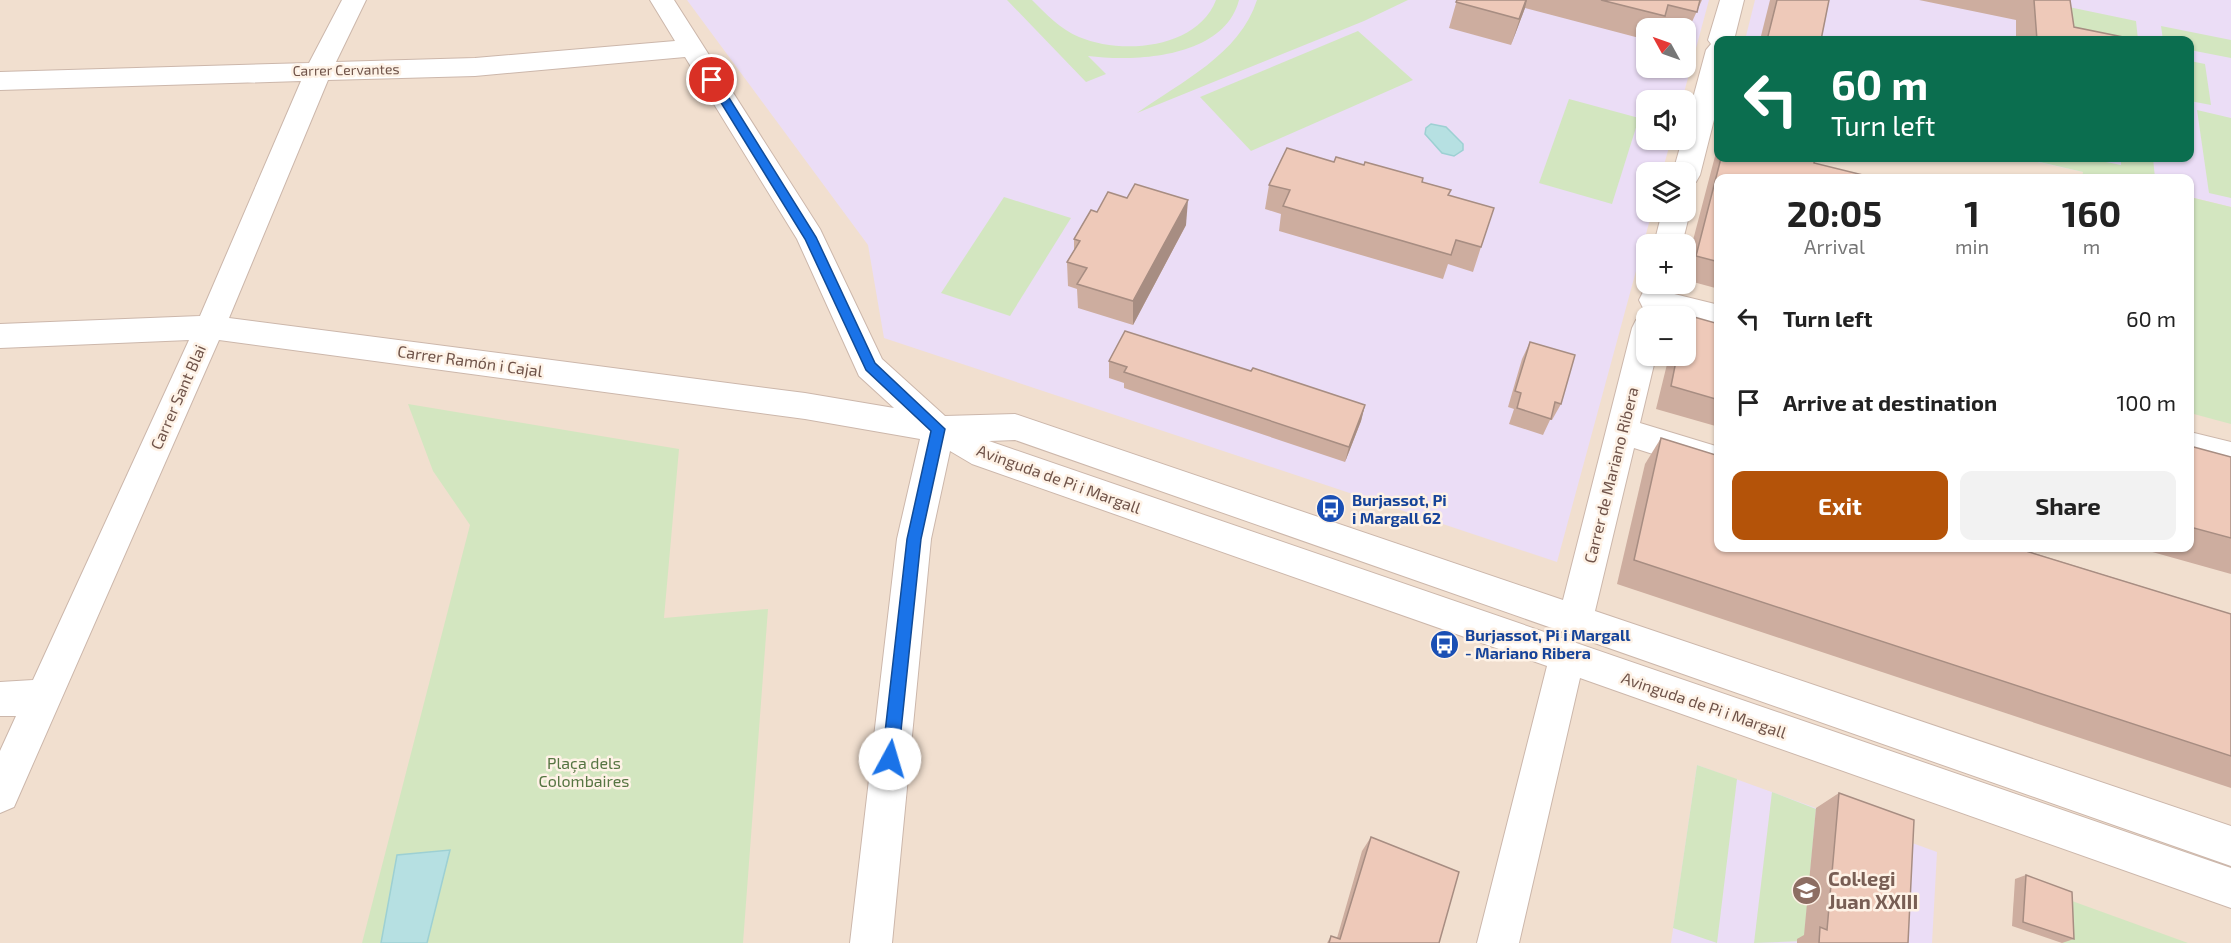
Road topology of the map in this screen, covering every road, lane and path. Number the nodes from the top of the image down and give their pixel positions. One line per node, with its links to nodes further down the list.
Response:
1 (354, 0): 7 (street, Carrer Sant Blai)
2 (662, 0): 5 (street)
3 (1732, 0): 4 (street)
4 (1722, 36)
5 (692, 48): 7 (street, Carrer Cervantes); 15 (street)
6 (1714, 69): 9 (street)
7 (319, 70): 8 (street, Carrer Cervantes); 12 (street, Carrer Sant Blai)
8 (0, 81)
9 (1689, 162)
10 (1696, 314): 11 (street)
11 (1714, 316)
12 (210, 327): 13 (street, Carrer Ramón i Cajal); 15 (street, Carrer Ramón i Cajal); 21 (street, Carrer Sant Blai)
13 (0, 336)
14 (1638, 366): 16 (street, Carrer de Mariano Ribera)
15 (939, 429): 20 (street, Avinguda de Pi i Margall); 26 (street)
16 (1622, 431): 19 (street); 20 (street, Carrer de Mariano Ribera)
17 (2194, 446): 18 (street)
18 (2231, 456)
19 (1714, 459)
20 (1571, 639): 24 (street, Avinguda de Pi i Margall); 25 (street, Avinguda de Pi i Margall); 27 (street, Carrer de Mariano Ribera)
21 (42, 697): 22 (street); 23 (street, Carrer Sant Blai)
22 (0, 699)
23 (0, 794)
24 (2231, 846)
25 (2231, 888)
26 (871, 943)
27 (1498, 943)

